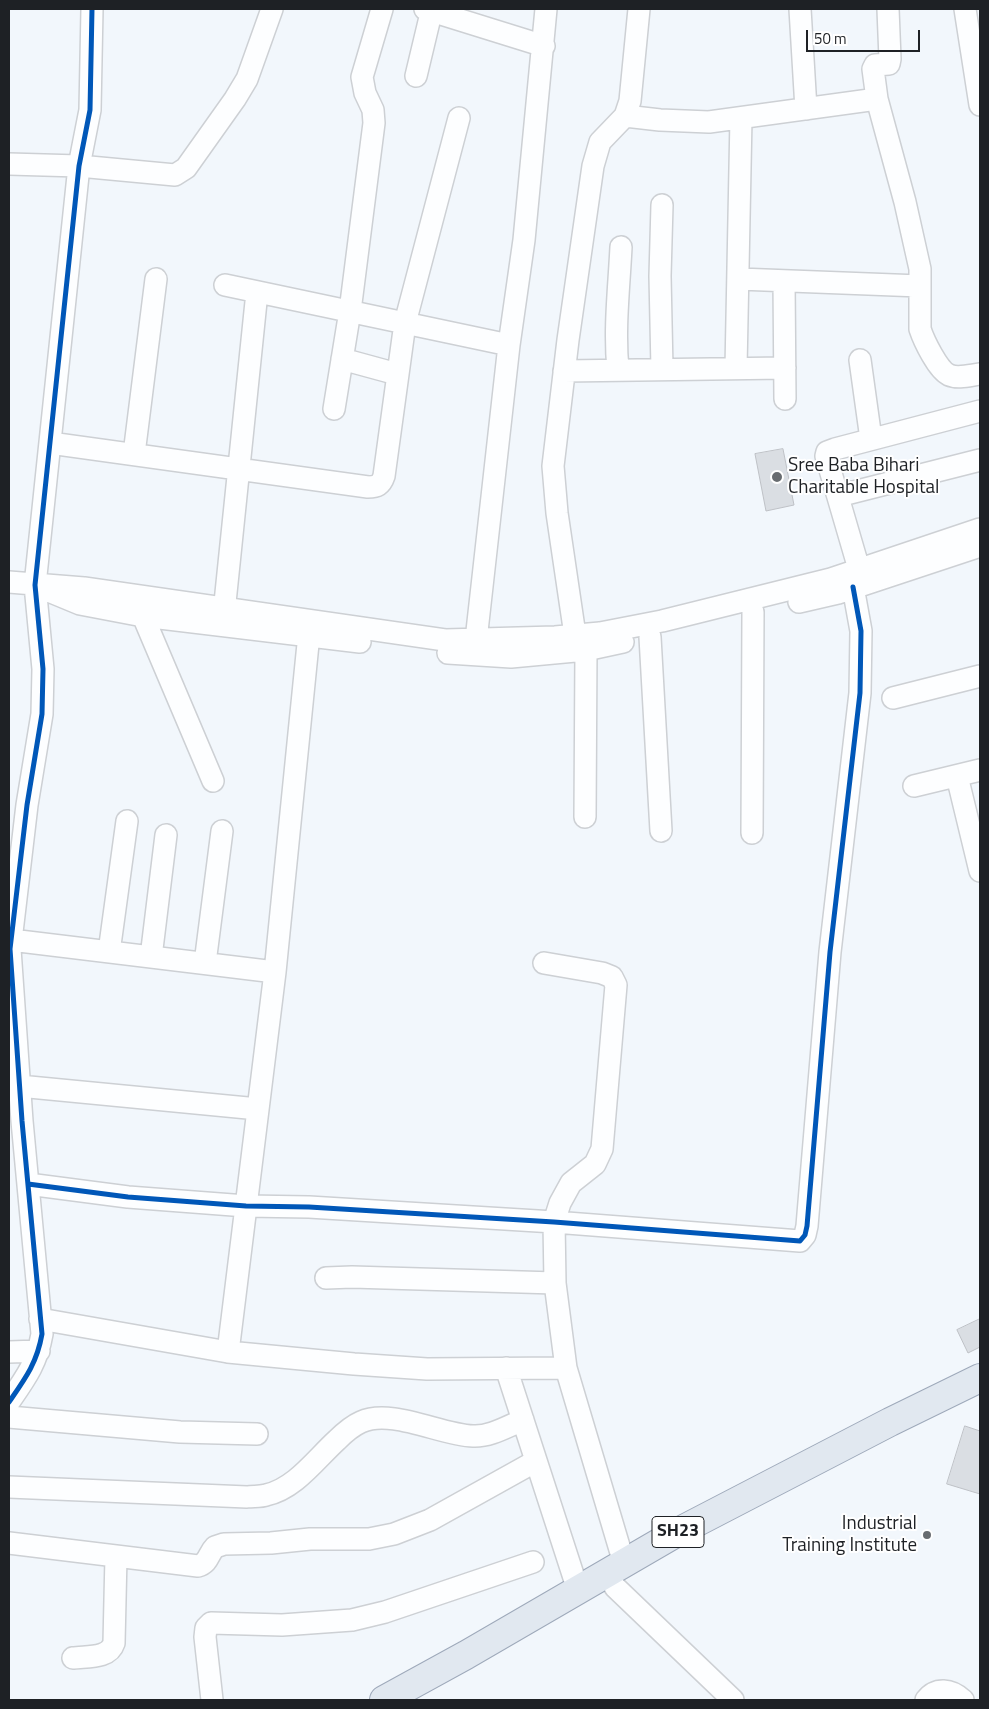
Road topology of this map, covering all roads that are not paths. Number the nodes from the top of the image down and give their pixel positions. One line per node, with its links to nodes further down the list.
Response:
1 (92, 9): 19 (street)
2 (272, 9): 19 (street)
3 (382, 9): 28 (street)
4 (430, 9): 10 (street); 11 (street)
5 (546, 9): 10 (street)
6 (639, 9): 15 (street)
7 (800, 9): 14 (street)
8 (888, 9): 12 (street)
9 (965, 9): 13 (street)
10 (544, 46): 30 (street)
11 (416, 76)
12 (877, 99): 14 (street); 26 (street)
13 (980, 105)
14 (806, 109): 17 (street)
15 (625, 116): 17 (street); 37 (street)
16 (459, 118): 29 (street)
17 (741, 118): 23 (street)
18 (9, 164): 19 (street)
19 (79, 166): 44 (street)
20 (662, 205): 35 (street)
21 (621, 247): 36 (street)
22 (156, 279): 45 (street)
23 (739, 279): 24 (street); 33 (street)
24 (784, 281): 26 (street); 34 (street)
25 (225, 285): 27 (street)
26 (920, 286): 39 (street)
27 (257, 292): 28 (street); 47 (street)
28 (350, 312): 29 (street); 31 (street)
29 (405, 323): 30 (street); 38 (street)
30 (509, 345): 59 (street)
31 (342, 359): 38 (street); 41 (street)
32 (860, 360): 43 (street)
33 (736, 368): 34 (street); 35 (street)
34 (785, 368): 40 (street)
35 (662, 369): 36 (street)
36 (618, 370): 37 (street)
37 (564, 371): 60 (street)
38 (397, 374): 47 (street)
39 (980, 374)
40 (785, 399)
41 (334, 409)
42 (980, 411): 43 (street)
43 (871, 439): 48 (street)
44 (50, 443): 45 (street); 53 (street)
45 (134, 454): 47 (street)
46 (980, 460): 48 (street)
47 (239, 469): 56 (street)
48 (838, 496): 51 (street)
49 (980, 529): 51 (street)
50 (980, 546): 51 (street)
51 (856, 578): 55 (street); 60 (street); 84 (street)
52 (9, 582): 53 (street)
53 (35, 585): 54 (street); 75 (street)
54 (145, 607): 56 (street); 65 (street)
55 (753, 612): 58 (street); 71 (street)
56 (224, 617): 57 (street)
57 (310, 629): 59 (street); 60 (street); 79 (street)
58 (650, 637): 60 (street); 70 (street)
59 (476, 640): 60 (street)
60 (580, 643): 67 (street)
61 (980, 676): 62 (street)
62 (893, 698)
63 (980, 770): 64 (street)
64 (957, 776): 66 (street); 73 (street)
65 (213, 781)
66 (914, 786)
67 (585, 817)
68 (126, 820): 74 (street)
69 (222, 831): 78 (street)
70 (661, 831)
71 (752, 832)
72 (166, 835): 76 (street)
73 (980, 871)
74 (108, 952): 75 (street); 76 (street)
75 (10, 953): 80 (street)
76 (151, 957): 78 (street)
77 (544, 962): 84 (street)
78 (205, 963): 79 (street)
79 (275, 972): 81 (street)
80 (19, 1086): 81 (street); 82 (street)
81 (258, 1109): 83 (street)
82 (28, 1184): 83 (street); 87 (street)
83 (246, 1206): 84 (street); 90 (street)
84 (554, 1222): 86 (street)
85 (326, 1278): 86 (street)
86 (555, 1283): 92 (street)
87 (40, 1319): 88 (street); 90 (street)
88 (39, 1351): 89 (street); 95 (street)
89 (9, 1352)
90 (228, 1352): 91 (street)
91 (506, 1368): 92 (street); 97 (street)
92 (566, 1368): 104 (street)
93 (980, 1378): 104 (main road, SH23)
94 (980, 1395): 104 (main road, SH23)
95 (9, 1402)
96 (9, 1417): 98 (street)
97 (523, 1420): 99 (street); 100 (street)
98 (257, 1434)
99 (536, 1461): 102 (street); 105 (street)
100 (9, 1487)
101 (9, 1543): 102 (street)
102 (116, 1556): 106 (street)
103 (533, 1562): 108 (street)
104 (619, 1575): 105 (main road, SH23); 107 (main road, SH23); 110 (street)
105 (578, 1590): 107 (main road, SH23)
106 (73, 1658)
107 (415, 1696): 109 (main road, SH23)
108 (212, 1700)
109 (384, 1700)
110 (732, 1700)
111 (926, 1700): 112 (street)
112 (963, 1700)

